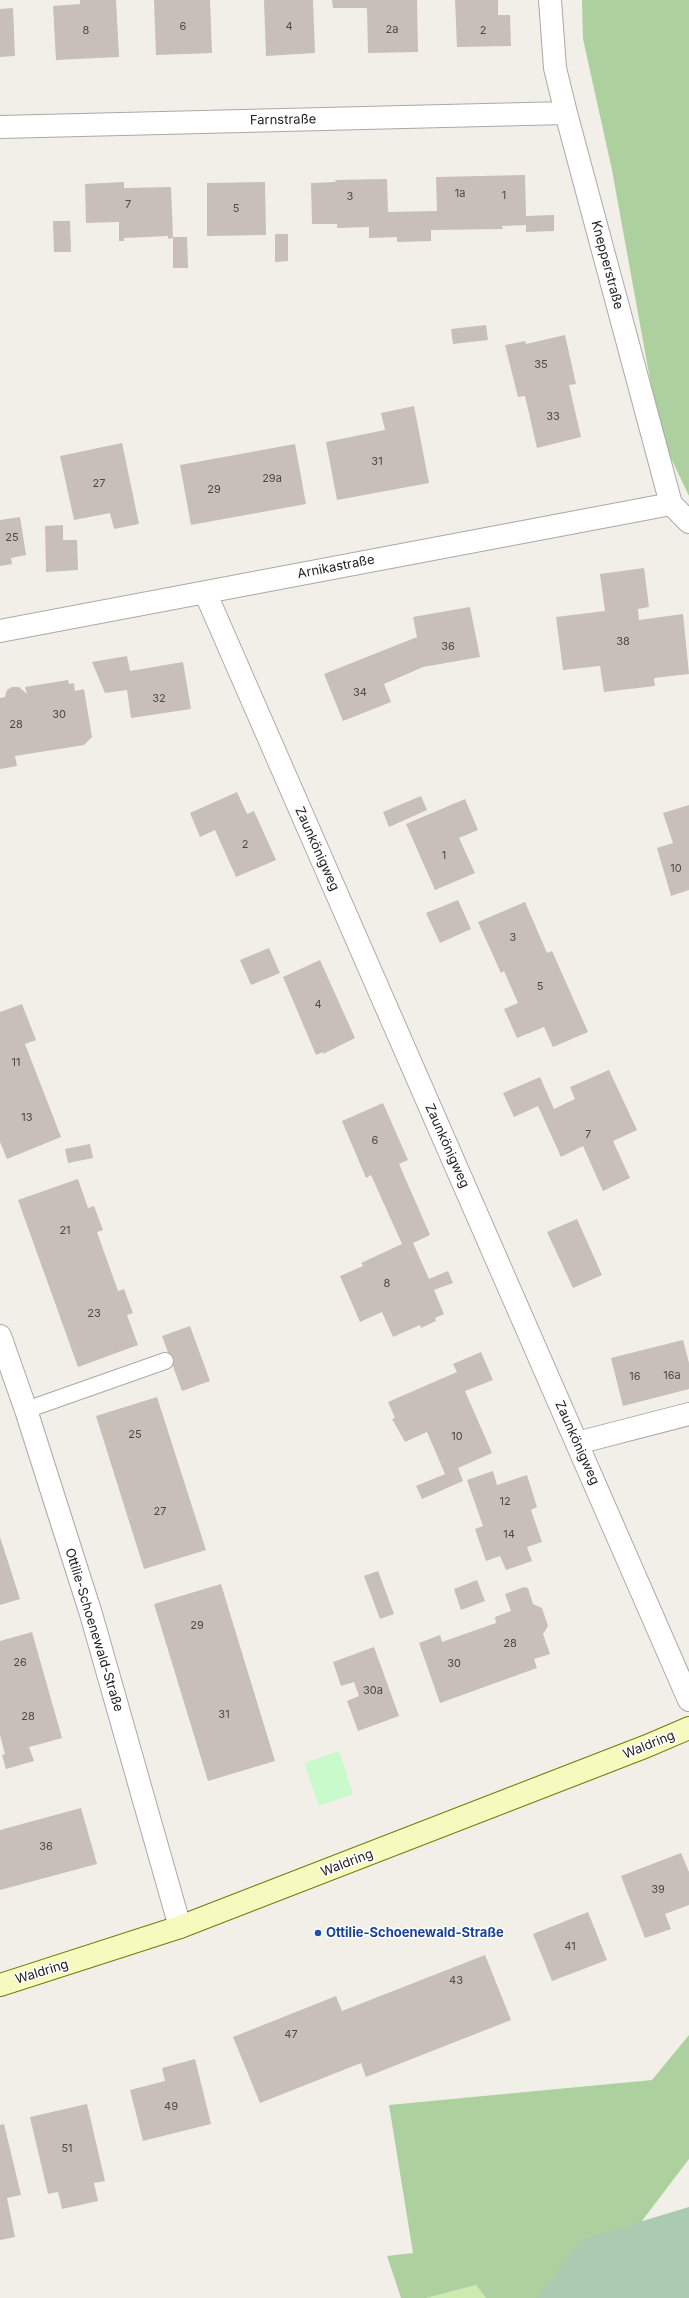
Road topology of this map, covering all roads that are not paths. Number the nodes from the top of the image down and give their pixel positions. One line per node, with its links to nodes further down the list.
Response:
1 (550, 0): 2 (street, Knepperstraße)
2 (566, 113): 3 (street, Farnstraße); 4 (street, Knepperstraße)
3 (0, 128)
4 (671, 504): 5 (street, Knepperstraße); 6 (street, Arnikastraße)
5 (689, 522)
6 (205, 592): 7 (street, Arnikastraße); 12 (street, Zaunkönigweg)
7 (0, 631)
8 (0, 1336): 10 (street, Ottilie-Schoenewald-Straße)
9 (165, 1361): 10 (lane)
10 (26, 1410): 15 (street, Ottilie-Schoenewald-Straße)
11 (689, 1414): 12 (street)
12 (577, 1443): 13 (street, Zaunkönigweg)
13 (689, 1700)
14 (689, 1728): 15 (street, Waldring)
15 (180, 1927): 16 (street, Waldring)
16 (0, 1985)

